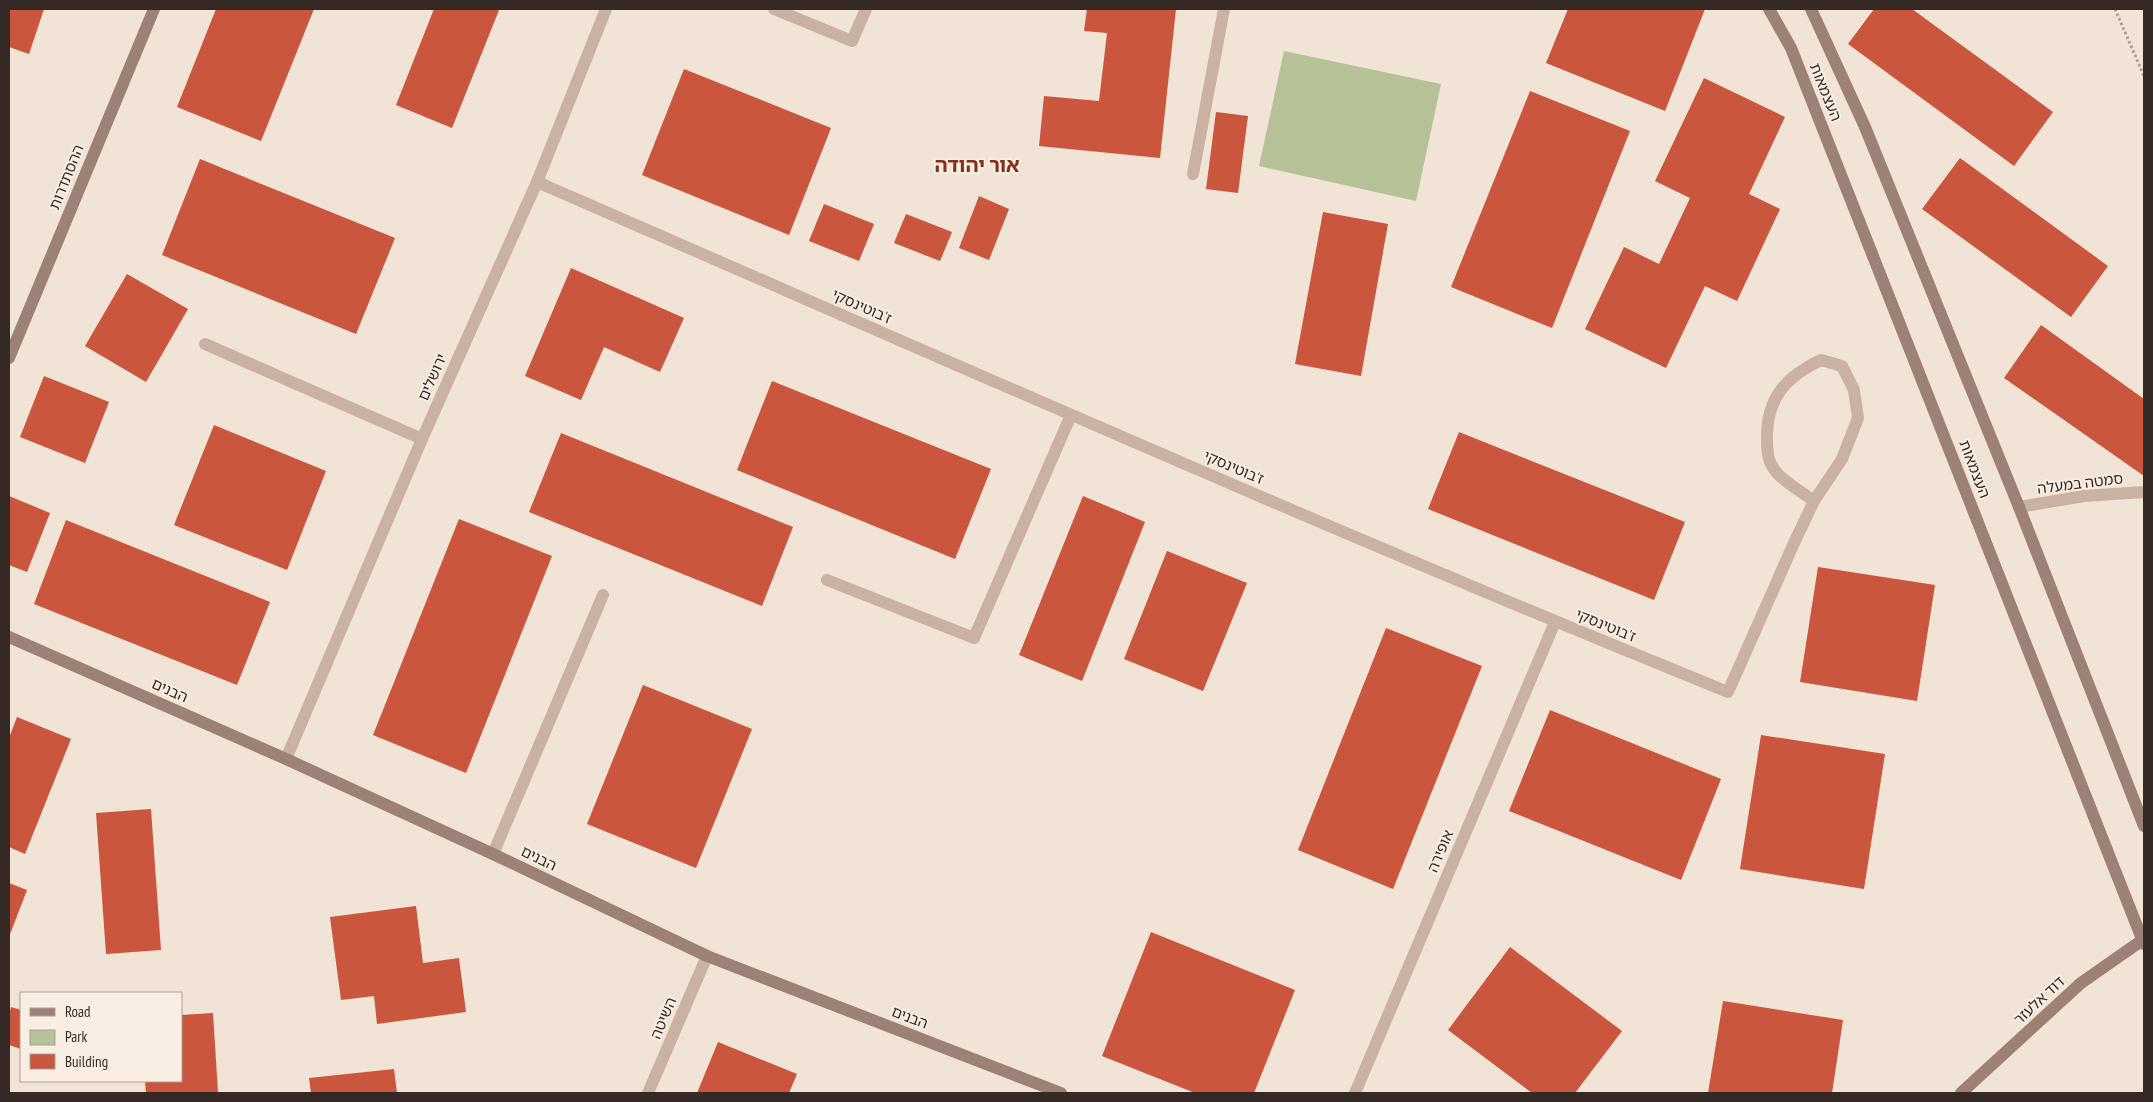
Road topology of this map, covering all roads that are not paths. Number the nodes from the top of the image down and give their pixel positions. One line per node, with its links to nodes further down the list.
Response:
1 (154, 9): 10 (main road, ההסתדרות)
2 (606, 9): 9 (street, ירושלים)
3 (774, 9): 4 (street)
4 (866, 9)
5 (1224, 9): 8 (street)
6 (1769, 9): 25 (main road, העצמאות)
7 (1811, 9): 17 (main road, העצמאות)
8 (1193, 174)
9 (537, 182): 13 (street, ז'בוטינסקי); 14 (street, ירושלים)
10 (13, 338): 12 (main road, ההסתדרות)
11 (205, 344): 14 (street)
12 (9, 358)
13 (1071, 415): 18 (street); 20 (street, ז'בוטינסקי)
14 (422, 439): 22 (street, ירושלים)
15 (2144, 492): 17 (street, סמטה במעלה)
16 (1814, 501): 16 (street, ז'בוטינסקי); 20 (street, ז'בוטינסקי)
17 (2019, 507): 23 (main road, העצמאות)
18 (827, 580)
19 (603, 595): 24 (street)
20 (1555, 622): 29 (street, אופירה)
21 (9, 638): 22 (main road, הבנים)
22 (286, 759): 24 (main road, הבנים)
23 (2144, 826)
24 (493, 854): 26 (main road, הבנים)
25 (2144, 941): 30 (main road, דוד אלעזר)
26 (707, 956): 27 (street, השיטה); 28 (main road, הבנים)
27 (648, 1093)
28 (1061, 1093)
29 (1355, 1093)
30 (1962, 1093)

